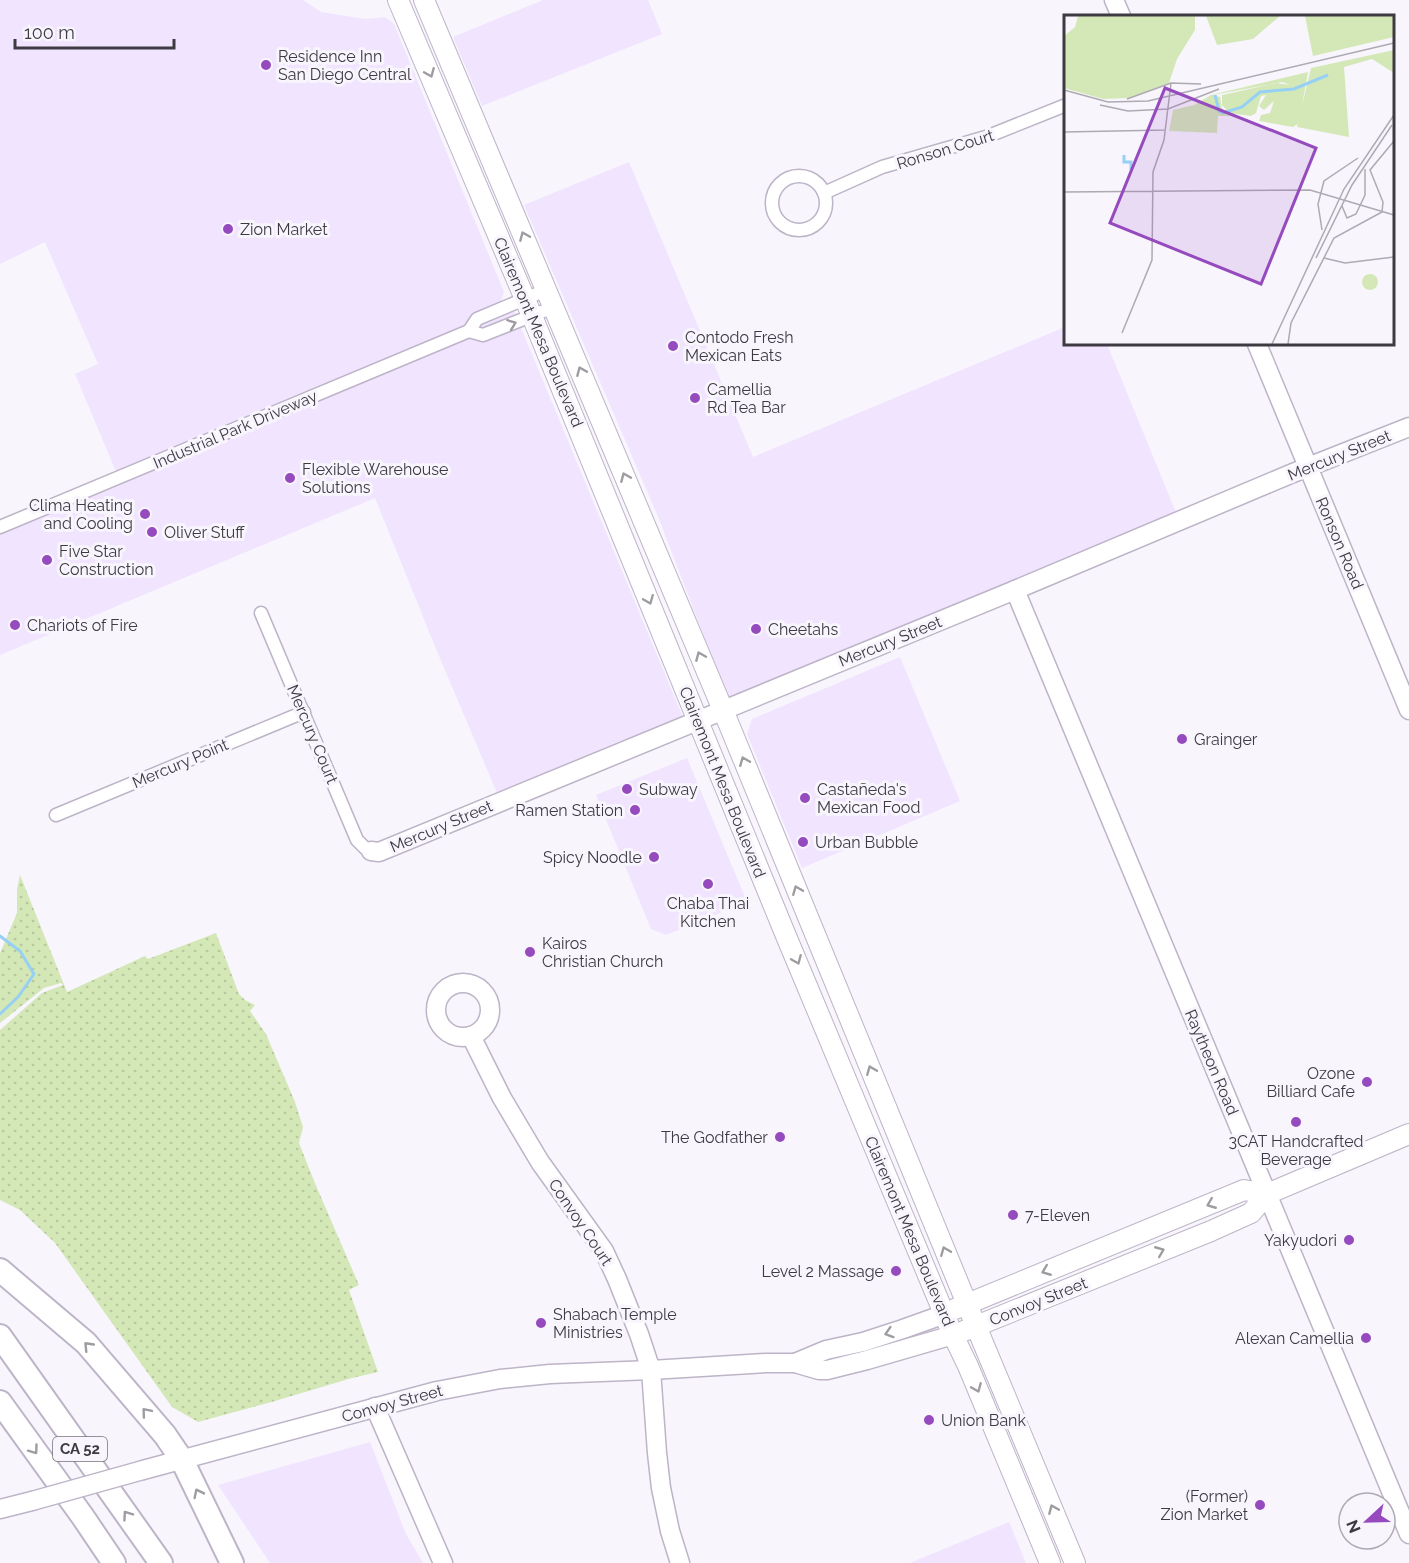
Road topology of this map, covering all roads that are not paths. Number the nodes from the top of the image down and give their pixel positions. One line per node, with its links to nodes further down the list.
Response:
1 (398, 0): 8 (main road, Clairemont Mesa Boulevard, one-way to 8)
2 (424, 0): 7 (main road, Clairemont Mesa Boulevard, one-way to 2)
3 (1114, 0): 4 (street)
4 (1121, 15)
5 (1064, 105): 6 (street, Ronson Court)
6 (824, 193): 6 (street)
7 (550, 298): 8 (street, Industrial Park Driveway); 8 (street, Industrial Park Driveway); 16 (main road, Clairemont Mesa Boulevard, one-way to 7)
8 (529, 307): 9 (street, Industrial Park Driveway); 9 (street, Industrial Park Driveway, one-way to 8); 19 (main road, Clairemont Mesa Boulevard, one-way to 19)
9 (469, 331): 13 (street, Industrial Park Driveway)
10 (1257, 345): 12 (street, Ronson Road)
11 (1409, 427): 12 (street, Mercury Street)
12 (1308, 467): 14 (street, Mercury Street); 17 (street, Ronson Road)
13 (0, 527)
14 (1015, 590): 16 (street, Mercury Street); 24 (street, Raytheon Road)
15 (261, 613): 18 (street, Mercury Court)
16 (723, 710): 19 (street, Mercury Street); 26 (main road, Clairemont Mesa Boulevard, one-way to 16)
17 (1409, 710)
18 (304, 712): 20 (street, Mercury Point); 21 (street, Mercury Court)
19 (698, 720): 21 (street, Mercury Street); 27 (main road, Clairemont Mesa Boulevard, one-way to 27)
20 (56, 815)
21 (371, 850)
22 (471, 1036): 32 (street, Convoy Court)
23 (1409, 1134): 24 (main road, Convoy Street)
24 (1266, 1194): 26 (main road, Convoy Street, one-way to 26); 28 (main road, Convoy Street, one-way to 24); 37 (street, Raytheon Road)
25 (0, 1270): 35 (highway, one-way to 25)
26 (967, 1305): 27 (main road, Convoy Street); 28 (main road, Clairemont Mesa Boulevard)
27 (945, 1314): 29 (main road, Clairemont Mesa Boulevard); 31 (street, Convoy Street, one-way to 31)
28 (976, 1326): 29 (main road, Convoy Street); 44 (main road, Clairemont Mesa Boulevard, one-way to 28)
29 (953, 1335): 31 (street, Convoy Street); 43 (main road, Clairemont Mesa Boulevard, one-way to 43)
30 (0, 1336): 39 (highway, CA 52, one-way to 30)
31 (795, 1363): 32 (street, Convoy Street)
32 (651, 1370): 34 (street, Convoy Street); 42 (street, Convoy Court)
33 (0, 1402): 38 (highway, CA 52, one-way to 38)
34 (375, 1407): 35 (street, Convoy Street); 41 (street)
35 (182, 1460): 36 (street, Convoy Street, bridge); 40 (highway, one-way to 35)
36 (0, 1509)
37 (1409, 1534)
38 (114, 1563)
39 (161, 1563)
40 (232, 1563)
41 (443, 1563)
42 (680, 1563)
43 (1050, 1563)
44 (1075, 1563)

